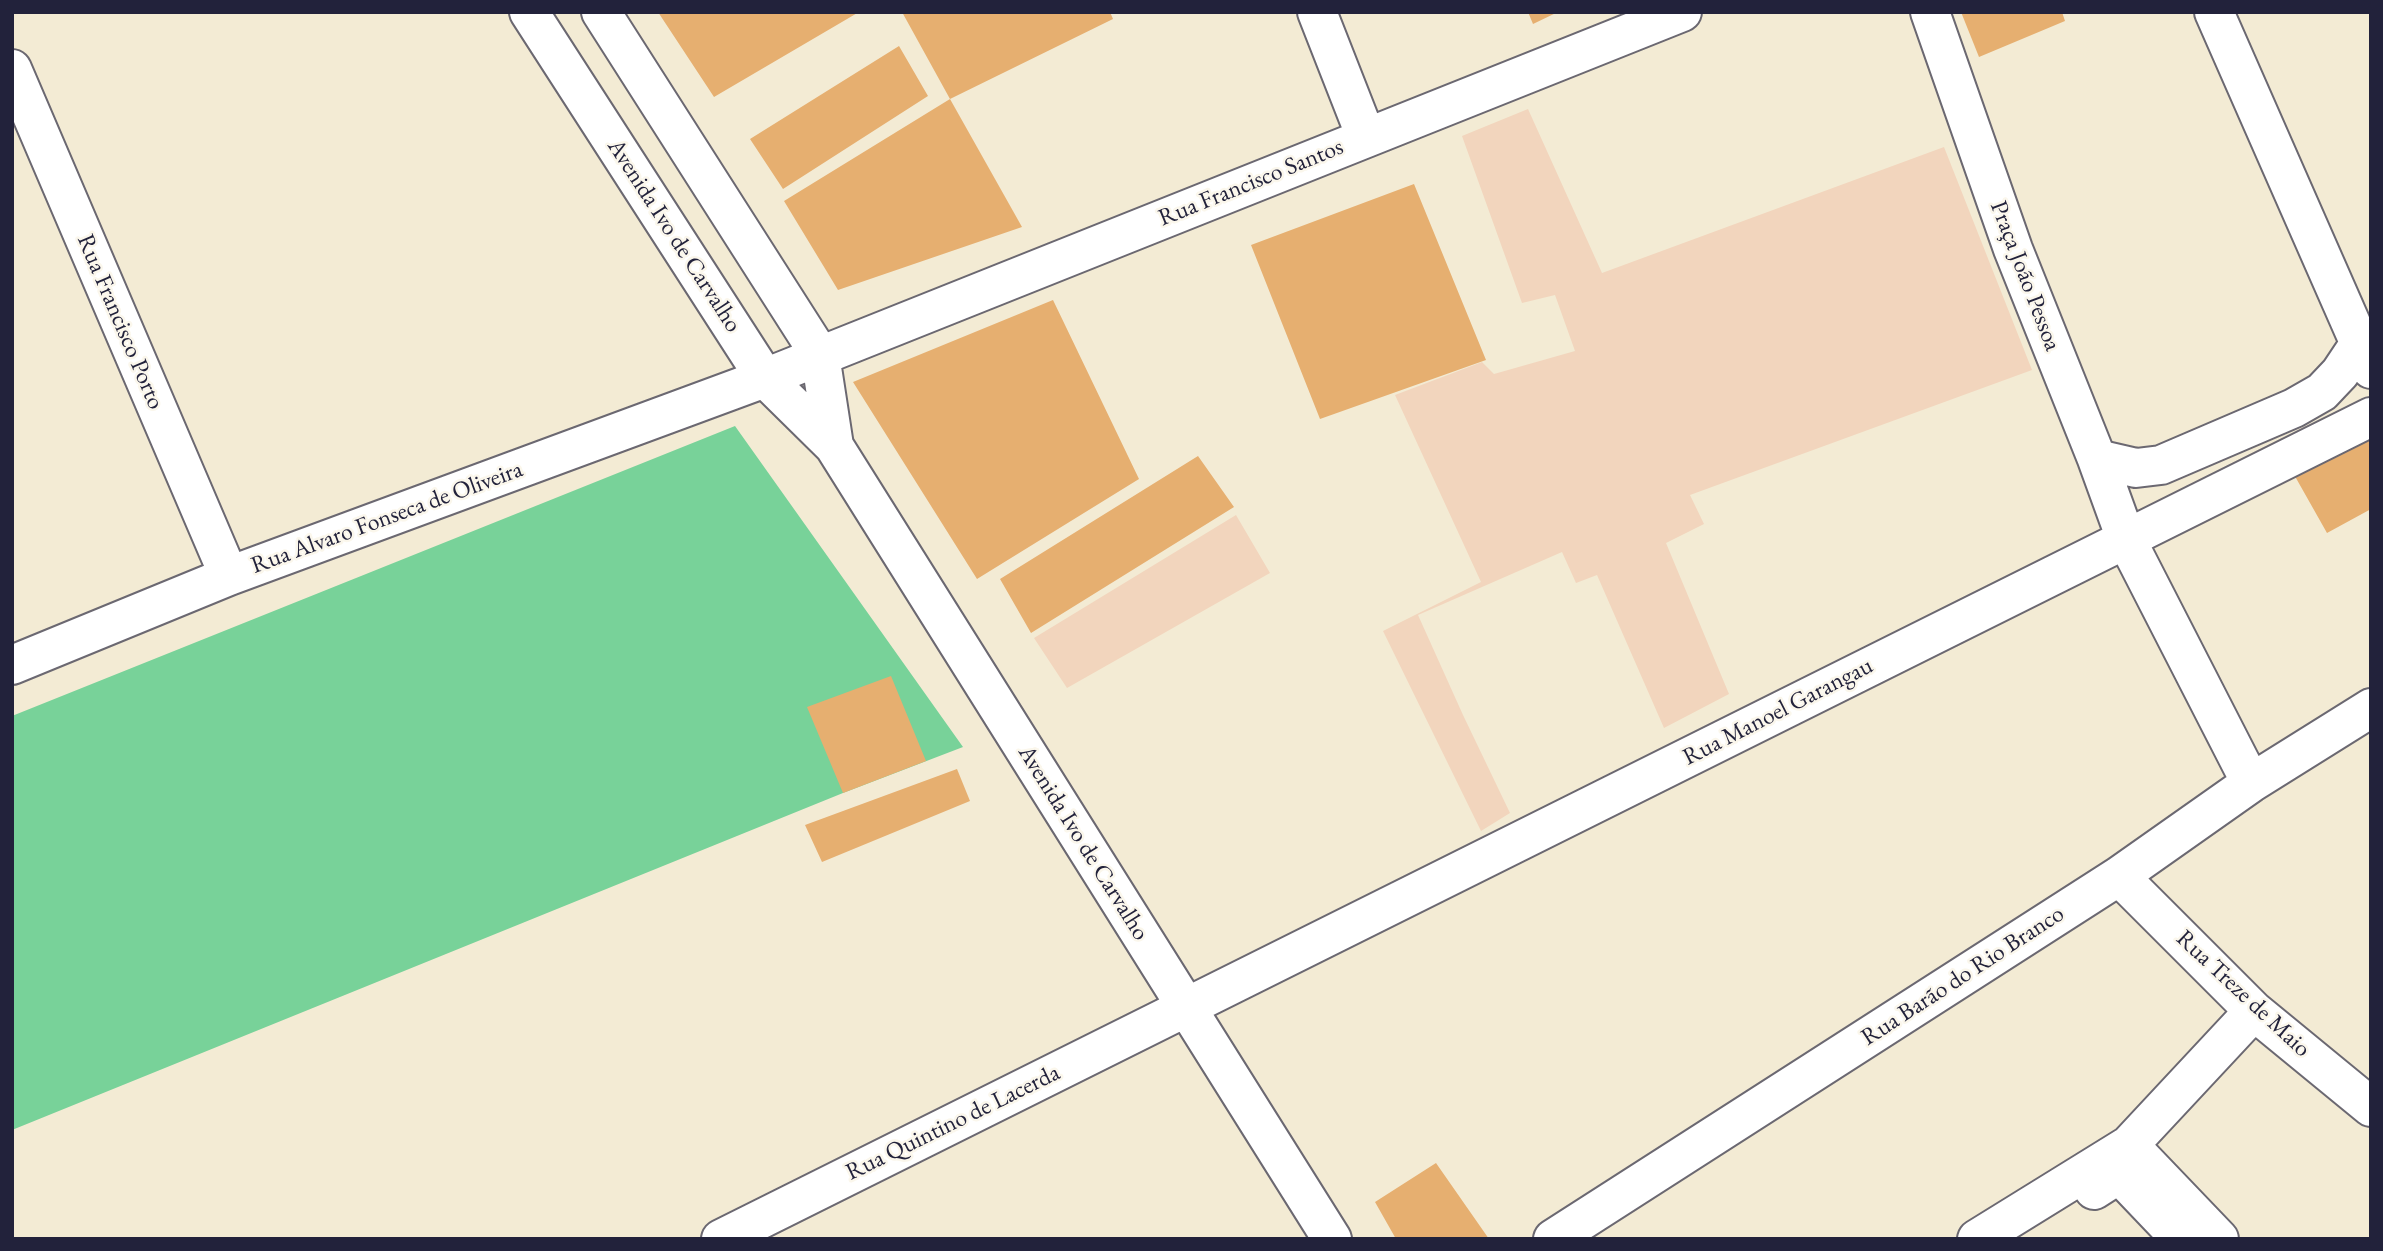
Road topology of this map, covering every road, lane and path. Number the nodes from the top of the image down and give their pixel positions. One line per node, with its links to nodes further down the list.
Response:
1 (530, 12): 11 (street, Avenida Ivo de Carvalho)
2 (601, 12): 9 (street, Avenida Ivo de Carvalho)
3 (1317, 12): 8 (street)
4 (1682, 12): 8 (street, Rua Francisco Santos)
5 (1930, 12): 14 (street, Praça João Pessoa)
6 (2214, 12): 10 (street)
7 (12, 69): 16 (street, Rua Francisco Porto)
8 (1366, 137): 9 (street, Rua Francisco Santos)
9 (820, 355): 11 (street, Rua Francisco Santos); 13 (street, Avenida Ivo de Carvalho)
10 (2365, 356): 14 (street)
11 (765, 378): 13 (street, Avenida Ivo de Carvalho); 16 (street, Rua Alvaro Fonseca de Oliveira)
12 (2371, 418): 15 (street, Rua Manoel Garangau)
13 (834, 446): 21 (street, Avenida Ivo de Carvalho)
14 (2096, 459): 15 (street, Praça João Pessoa)
15 (2126, 539): 19 (street, Praça João Pessoa); 21 (street, Rua Manoel Garangau)
16 (229, 576): 17 (street, Rua Alvaro Fonseca de Oliveira)
17 (12, 665)
18 (2371, 708): 19 (street, Rua Barão do Rio Branco)
19 (2250, 783): 20 (street, Rua Barão do Rio Branco)
20 (2119, 876): 22 (street, Rua Treze de Maio); 27 (street, Rua Barão do Rio Branco)
21 (1186, 1007): 25 (street, Rua Quintino de Lacerda); 26 (street, Avenida Ivo de Carvalho)
22 (2254, 1011): 23 (street, Rua Treze de Maio); 24 (street)
23 (2371, 1107)
24 (2124, 1160): 28 (street); 29 (street); 30 (street); 31 (street)
25 (721, 1239)
26 (1332, 1239)
27 (1553, 1239)
28 (1977, 1239)
29 (2019, 1239)
30 (2181, 1239)
31 (2219, 1239)

